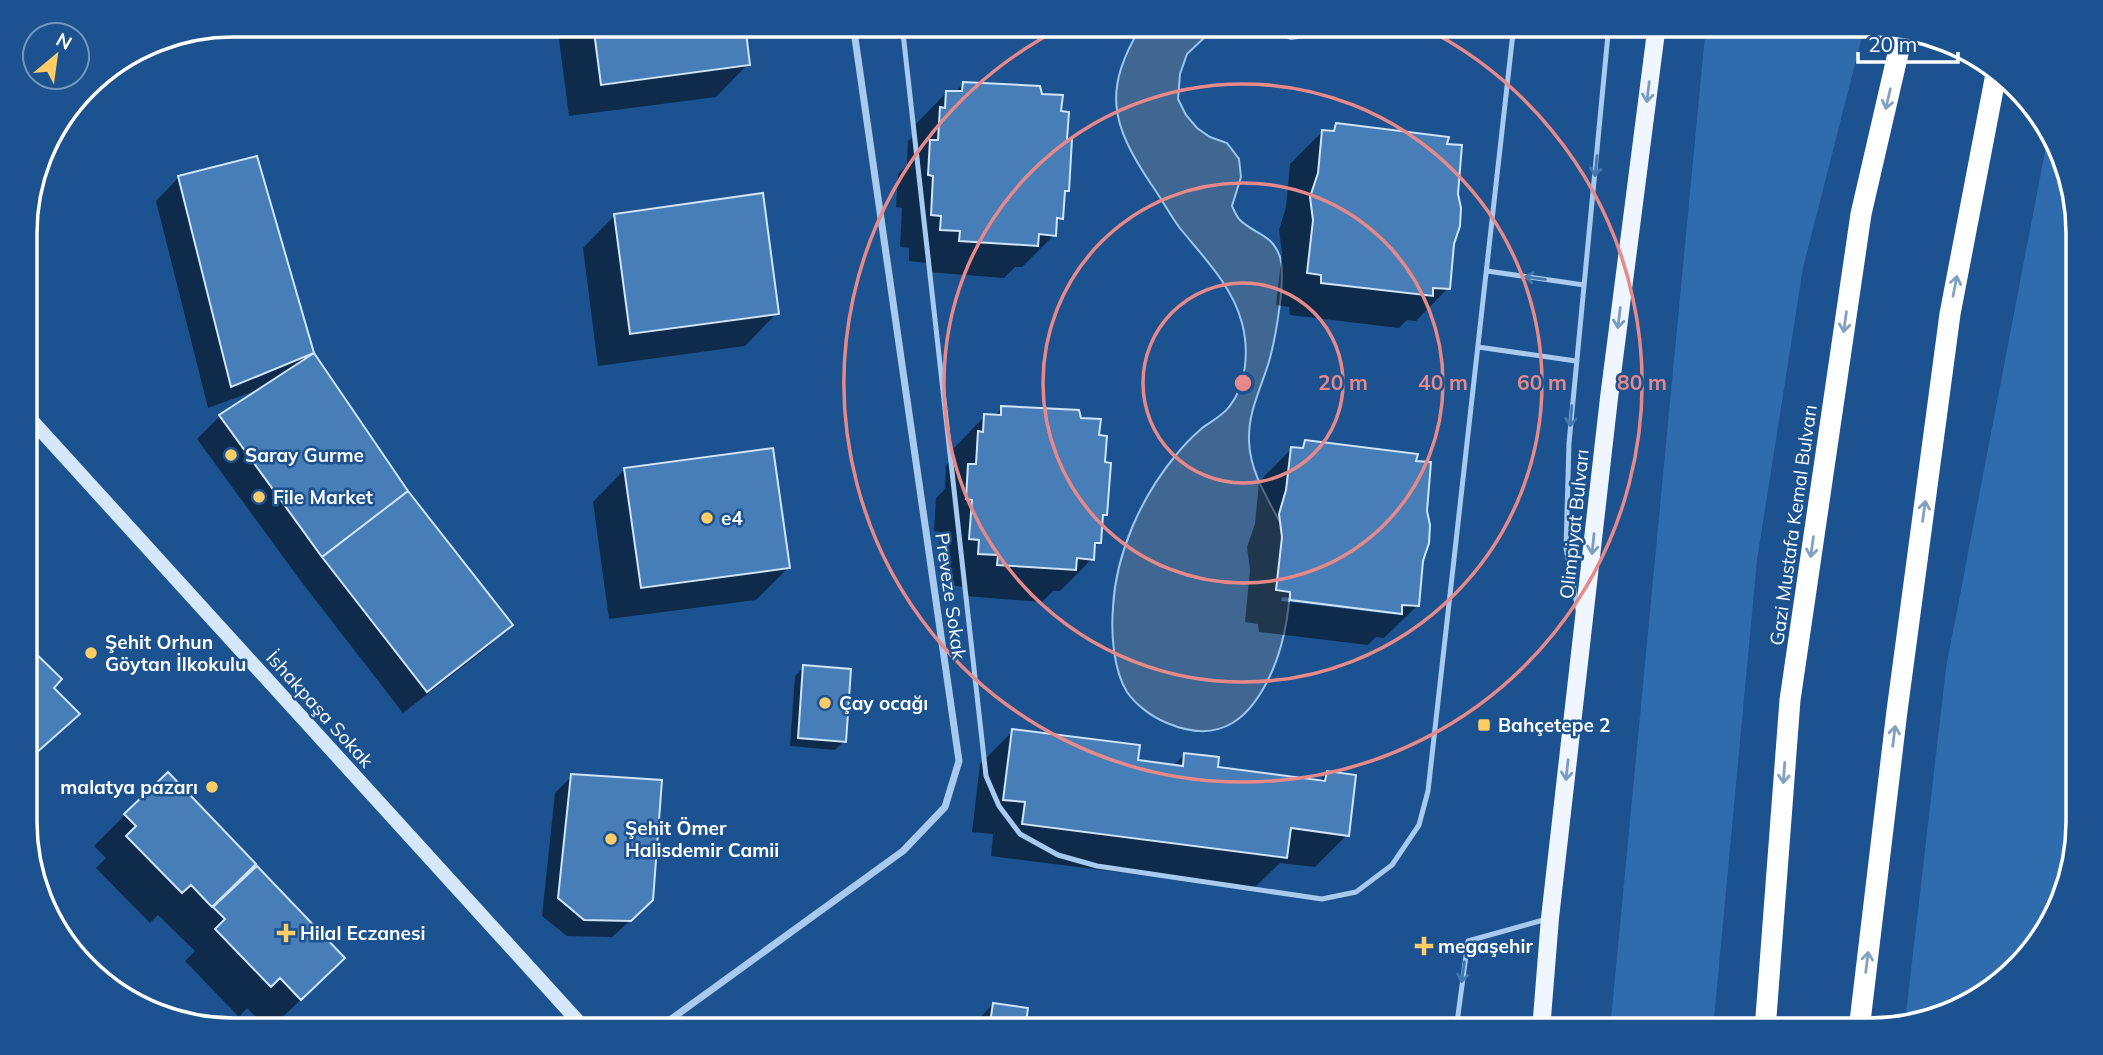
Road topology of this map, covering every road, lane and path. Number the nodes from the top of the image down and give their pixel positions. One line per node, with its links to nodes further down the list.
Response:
1 (855, 37): 16 (street, Preveze Sokak)
2 (903, 37): 10 (lane)
3 (1513, 37): 8 (lane)
4 (1608, 37): 9 (lane, one-way to 9)
5 (1655, 37): 13 (main road, Olimpiyat Bulvarı, one-way to 13)
6 (1901, 39): 19 (highway, Gazi Mustafa Kemal Bulvarı, one-way to 19)
7 (1995, 82): 20 (highway, one-way to 7)
8 (1486, 271): 9 (lane, one-way to 8); 10 (lane)
9 (1584, 285): 11 (lane)
10 (1478, 347): 11 (lane)
11 (1576, 361): 13 (lane, one-way to 13)
12 (37, 426): 15 (street, İshakpaşa Sokak)
13 (1583, 634): 14 (main road, Olimpiyat Bulvarı, one-way to 14)
14 (1550, 918): 17 (lane, one-way to 17); 18 (main road, Olimpiyat Bulvarı)
15 (575, 1018)
16 (673, 1018)
17 (1458, 1018)
18 (1542, 1018)
19 (1766, 1018)
20 (1860, 1018)

